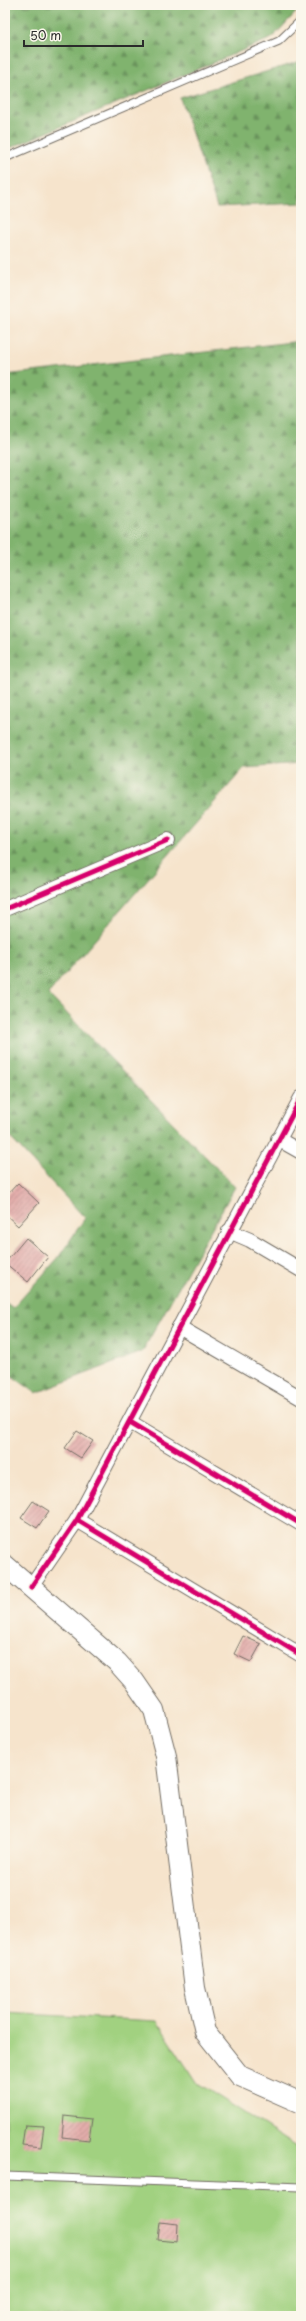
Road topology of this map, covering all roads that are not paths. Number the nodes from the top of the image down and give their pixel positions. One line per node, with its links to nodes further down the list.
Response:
1 (301, 20): 2 (lane)
2 (5, 158)
3 (168, 840): 4 (street)
4 (5, 910)
5 (301, 1098): 6 (street)
6 (278, 1139): 7 (street); 8 (street)
7 (301, 1152)
8 (229, 1231): 9 (street); 10 (street)
9 (301, 1270)
10 (178, 1327): 11 (street); 12 (street)
11 (301, 1398)
12 (130, 1422): 13 (street); 14 (street)
13 (77, 1520): 16 (street); 17 (street)
14 (301, 1524)
15 (5, 1565): 16 (main road)
16 (31, 1587): 18 (main road)
17 (301, 1655)
18 (301, 2103)
19 (5, 2176): 20 (lane)
20 (301, 2187)

